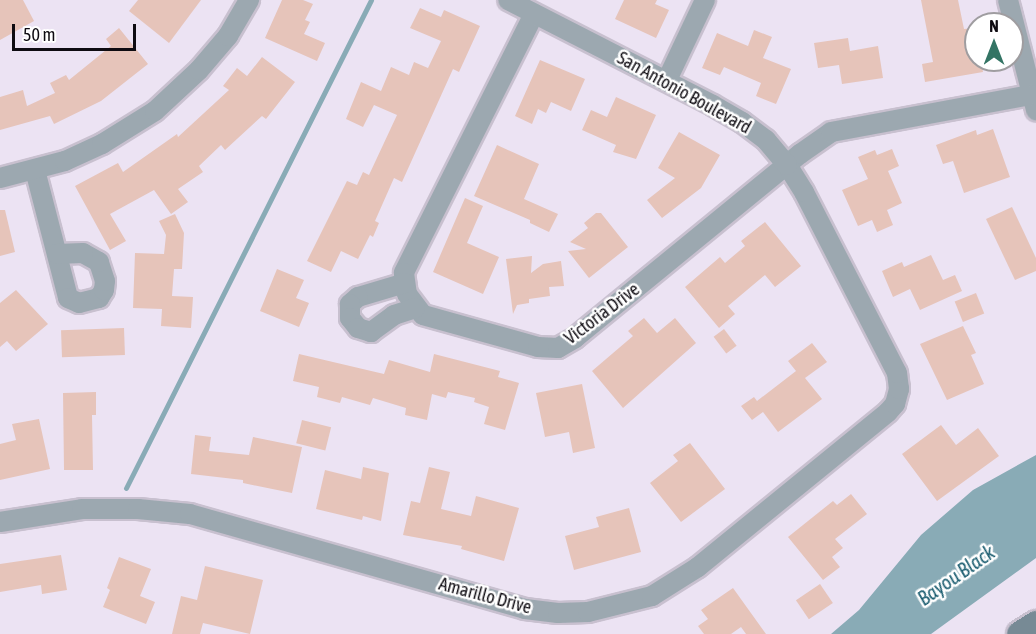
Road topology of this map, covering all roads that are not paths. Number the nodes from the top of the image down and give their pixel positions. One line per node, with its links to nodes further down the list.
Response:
1 (249, 0): 9 (street)
2 (508, 0): 5 (street, San Antonio Boulevard)
3 (705, 0): 6 (street)
4 (1008, 0): 7 (street)
5 (534, 14): 6 (street, San Antonio Boulevard); 12 (street)
6 (667, 80): 8 (street, San Antonio Boulevard)
7 (1034, 103): 8 (street, Victoria Drive)
8 (787, 165): 13 (street, Victoria Drive); 14 (street, San Antonio Boulevard)
9 (35, 170): 10 (street); 11 (street)
10 (0, 178)
11 (57, 254)
12 (405, 283): 13 (street); 13 (street)
13 (415, 308)
14 (899, 389): 15 (street, Amarillo Drive)
15 (0, 522)
16 (1036, 624): 17 (main road)
17 (1020, 634)

